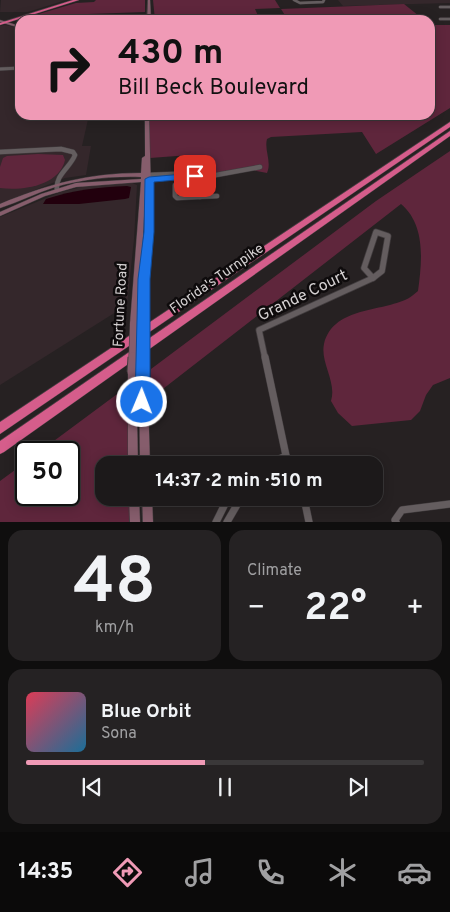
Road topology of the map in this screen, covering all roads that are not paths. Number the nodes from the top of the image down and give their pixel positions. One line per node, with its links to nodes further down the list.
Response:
1 (70, 0): 9 (highway)
2 (77, 0): 8 (highway)
3 (150, 0): 11 (main road)
4 (294, 0): 5 (street)
5 (324, 0)
6 (440, 7): 7 (street)
7 (449, 8)
8 (32, 14): 10 (highway)
9 (24, 15)
10 (28, 15)
11 (149, 15)
12 (15, 18): 16 (highway)
13 (15, 19): 16 (highway)
14 (440, 19): 15 (street)
15 (450, 19)
16 (2, 22): 17 (main road)
17 (15, 23)
18 (0, 68): 19 (street)
19 (15, 68)
20 (147, 120): 25 (main road, Fortune Road)
21 (450, 124): 34 (highway, Florida's Turnpike)
22 (450, 133): 35 (highway, Florida's Turnpike)
23 (0, 152): 27 (street)
24 (260, 167): 26 (street)
25 (146, 177): 26 (street); 27 (main road); 31 (main road, Fortune Road)
26 (198, 182): 29 (street); 29 (street)
27 (56, 187): 30 (main road); 32 (main road)
28 (217, 196): 29 (street)
29 (200, 197)
30 (0, 206)
31 (145, 210): 36 (main road, Fortune Road, bridge); 37 (main road, Fortune Road, bridge)
32 (0, 214)
33 (373, 278): 33 (street, Grande Court); 38 (street, Grande Court)
34 (0, 429)
35 (0, 448)
36 (133, 456)
37 (145, 456)
38 (286, 456)
39 (450, 504): 50 (street)
40 (134, 506): 45 (main road)
41 (147, 506): 46 (main road)
42 (224, 506): 47 (street)
43 (236, 506): 48 (street)
44 (306, 506): 49 (street)
45 (135, 522)
46 (148, 522)
47 (216, 522)
48 (227, 522)
49 (310, 522)
50 (396, 522)

